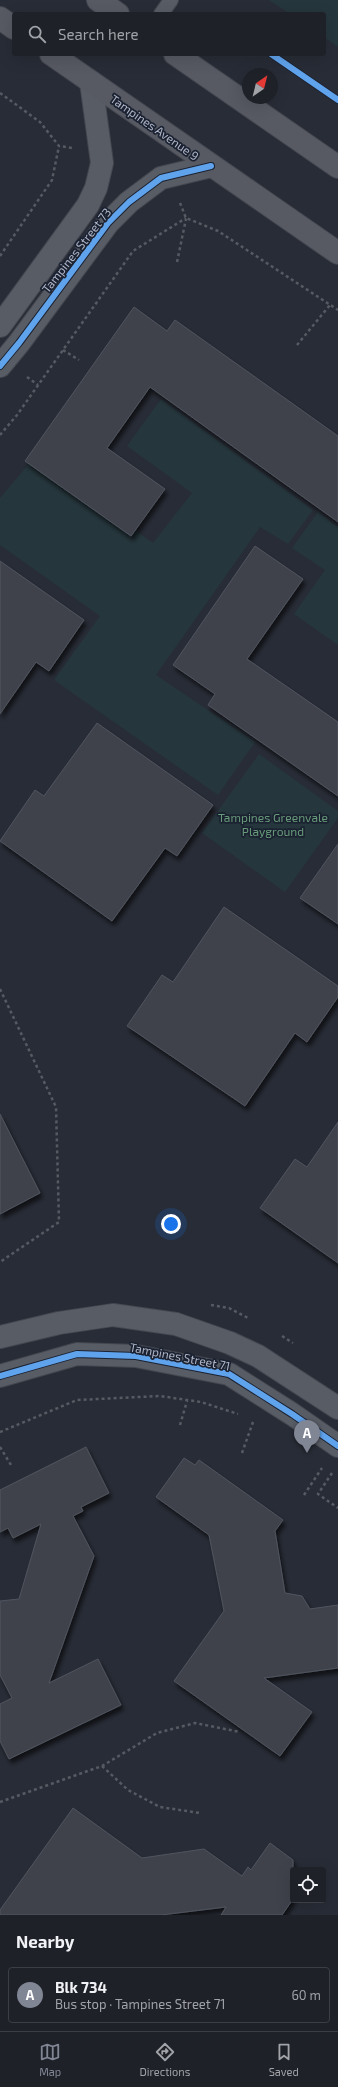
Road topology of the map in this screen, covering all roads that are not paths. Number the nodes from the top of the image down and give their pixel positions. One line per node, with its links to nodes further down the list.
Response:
1 (98, 0): 3 (main road)
2 (171, 0): 4 (lane)
3 (115, 12)
4 (162, 12)
5 (0, 18): 6 (main road)
6 (12, 27)
7 (54, 56): 9 (main road, Tampines Avenue 9)
8 (178, 56): 11 (main road)
9 (91, 82): 10 (main road, Tampines Avenue 9); 13 (street, Tampines Street 73)
10 (211, 166): 12 (main road, Tampines Avenue 9); 14 (street, Tampines Street 73)
11 (338, 167)
12 (338, 253)
13 (0, 326)
14 (0, 366)
15 (0, 1337): 17 (street, Tampines Street 71)
16 (0, 1376): 18 (street, Tampines Street 71)
17 (338, 1408)
18 (338, 1446)

